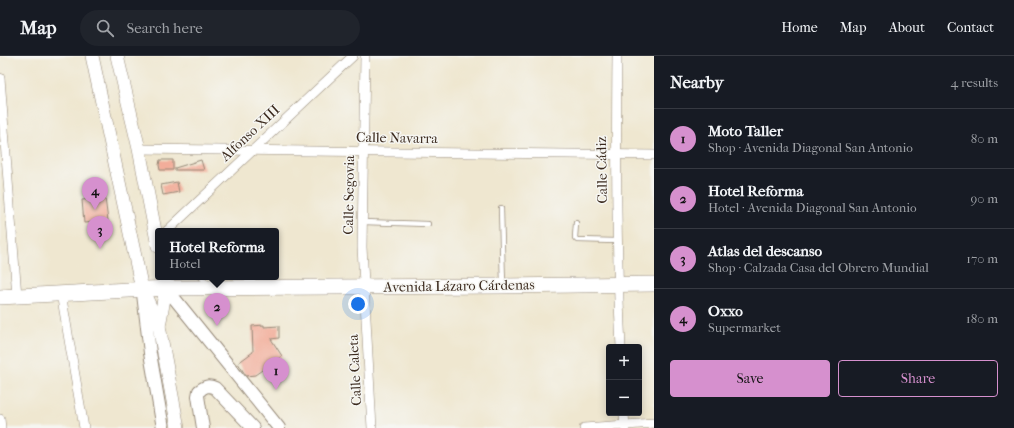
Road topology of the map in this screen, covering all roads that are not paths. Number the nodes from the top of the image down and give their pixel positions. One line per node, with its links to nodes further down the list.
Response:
1 (92, 56): 26 (main road)
2 (117, 56): 7 (main road)
3 (353, 56): 8 (street, Alfonso XIII)
4 (365, 56): 9 (street, Calle Segovia)
5 (617, 56): 10 (street, Calle Cádiz)
6 (0, 78): 28 (street)
7 (139, 149): 8 (street, Calle Navarra); 16 (main road)
8 (252, 151): 9 (street, Calle Navarra); 17 (street, Alfonso XIII)
9 (364, 152): 10 (street, Calle Navarra); 13 (street, Calle Segovia)
10 (616, 154): 11 (street, Calle Navarra); 18 (street, Calle Cádiz)
11 (654, 155)
12 (501, 208): 23 (lane)
13 (362, 222): 15 (lane); 24 (street, Calle Segovia)
14 (576, 223): 18 (lane)
15 (428, 224)
16 (155, 228)
17 (170, 228)
18 (617, 241): 21 (street, Calle Cádiz)
19 (204, 280): 25 (lane)
20 (165, 283): 25 (main road, Avenida Lázaro Cárdenas); 26 (main road, Avenida Lázaro Cárdenas); 30 (main road); 42 (street)
21 (618, 284): 22 (main road, Avenida Lázaro Cárdenas); 23 (main road, Avenida Lázaro Cárdenas); 31 (street, Calle Cádiz)
22 (654, 284)
23 (503, 286): 24 (main road, Avenida Lázaro Cárdenas)
24 (365, 287): 25 (main road, Avenida Lázaro Cárdenas); 43 (street, Calle Caleta)
25 (212, 288)
26 (142, 289): 27 (main road, Avenida Lázaro Cárdenas); 30 (main road); 38 (street)
27 (61, 294): 28 (main road, Avenida Lázaro Cárdenas); 37 (street)
28 (17, 296): 29 (main road, Avenida Lázaro Cárdenas)
29 (0, 297)
30 (159, 326): 39 (main road)
31 (621, 344)
32 (624, 416): 35 (street)
33 (0, 419): 36 (street)
34 (654, 423): 35 (street)
35 (625, 427): 44 (street)
36 (1, 428)
37 (84, 428)
38 (163, 428)
39 (178, 428)
40 (203, 428): 41 (street)
41 (253, 428)
42 (279, 428)
43 (372, 428)
44 (584, 428)

